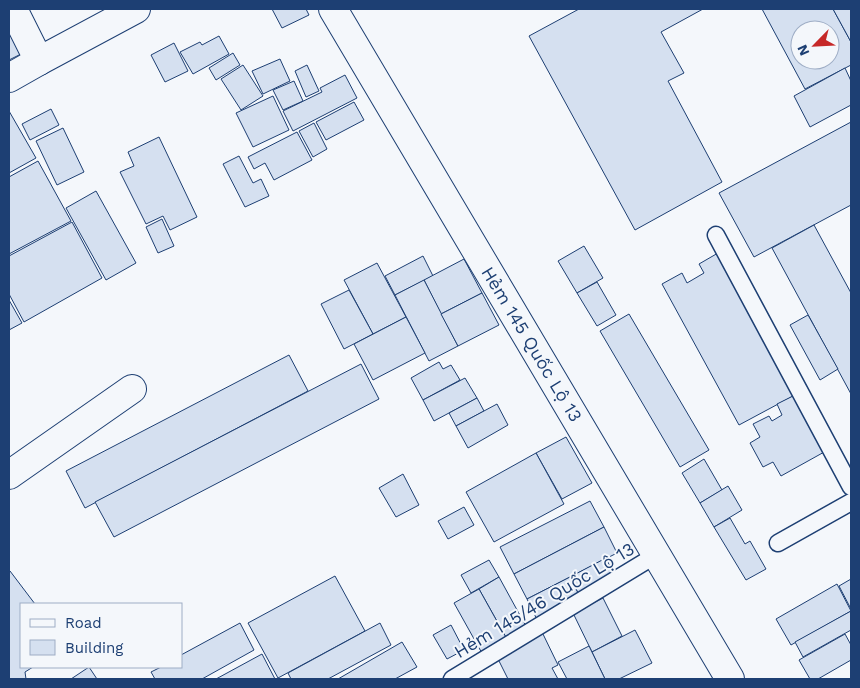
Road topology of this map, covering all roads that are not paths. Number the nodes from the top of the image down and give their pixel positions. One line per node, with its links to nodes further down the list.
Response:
1 (13, 9): 4 (street)
2 (136, 9): 4 (street)
3 (333, 9): 12 (street, Hẻm 145 Quốc Lộ 13)
4 (40, 61): 5 (street)
5 (9, 78)
6 (716, 235): 9 (lane)
7 (132, 389): 8 (street)
8 (9, 475)
9 (851, 487)
10 (851, 502): 11 (lane)
11 (778, 543)
12 (656, 555): 13 (lane, Hẻm 145/46 Quốc Lộ 13); 14 (street, Hẻm 145 Quốc Lộ 13)
13 (452, 679)
14 (730, 679)

